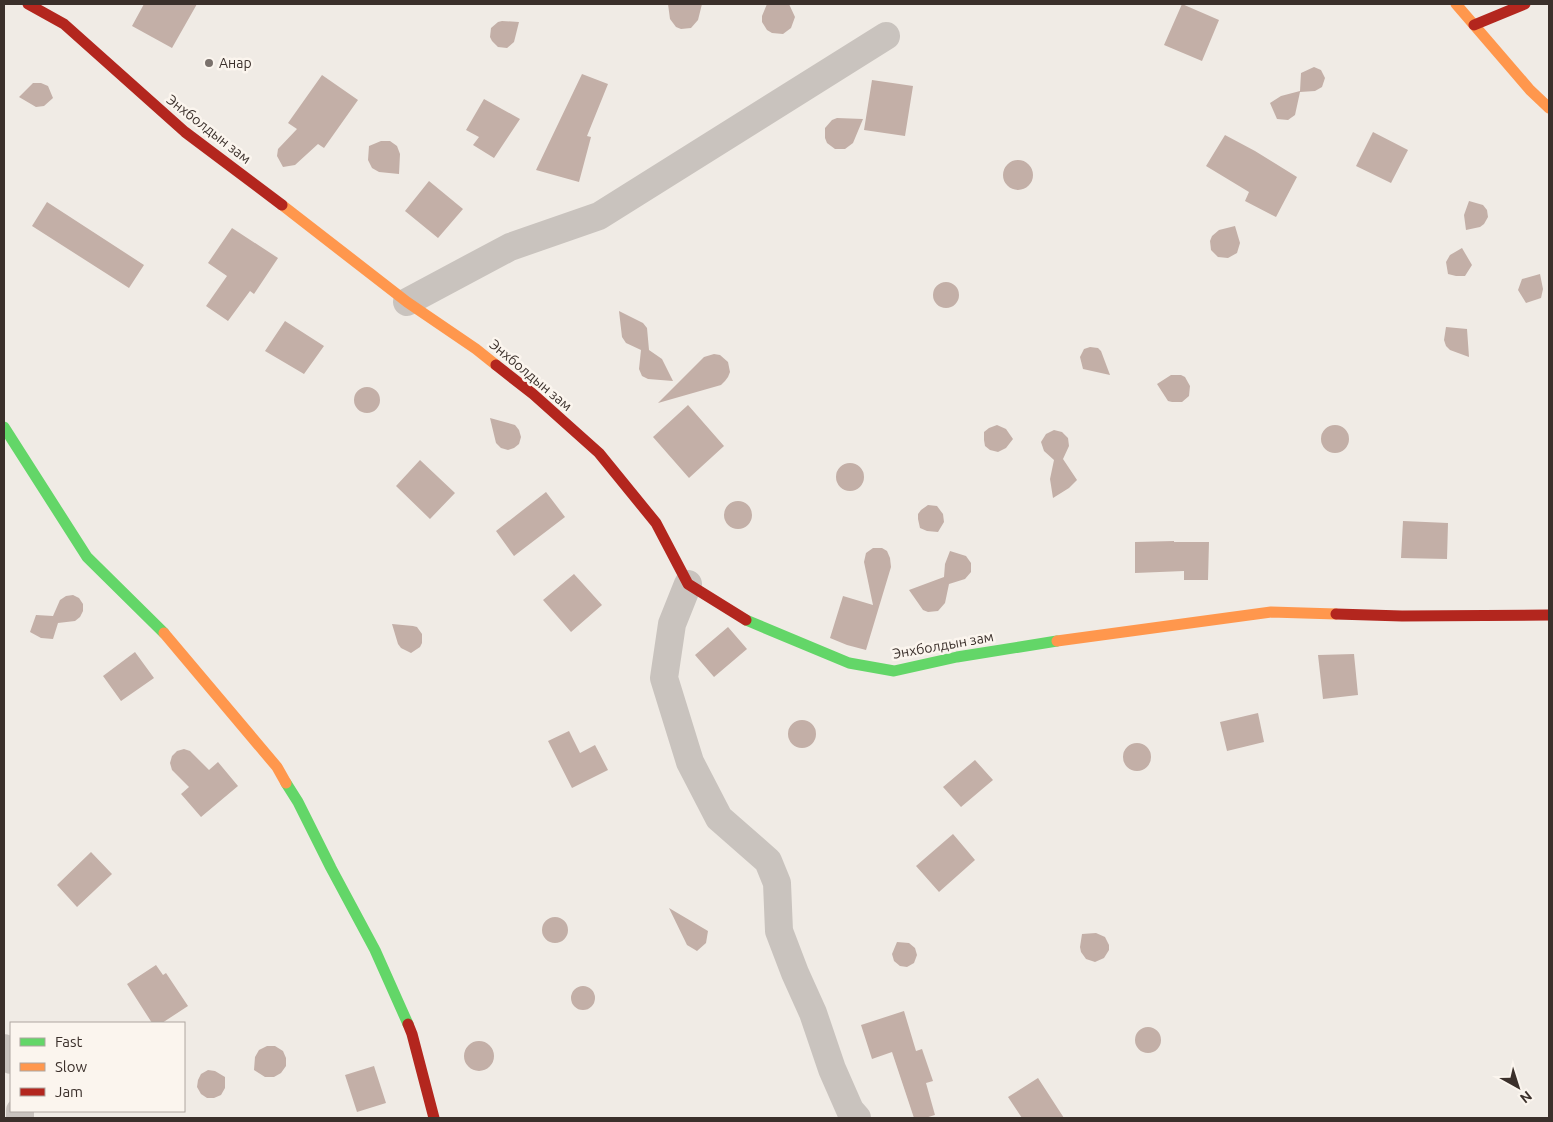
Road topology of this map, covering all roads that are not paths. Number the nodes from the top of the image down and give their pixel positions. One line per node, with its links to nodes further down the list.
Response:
1 (28, 4): 7 (street, Энхболдын зам)
2 (1456, 4): 4 (street)
3 (1525, 4): 4 (street)
4 (1474, 25): 6 (street)
5 (886, 36): 7 (street)
6 (1549, 108)
7 (407, 302): 9 (street, Энхболдын зам)
8 (4, 427): 11 (street)
9 (688, 584): 10 (street, Энхболдын зам); 12 (street)
10 (1549, 615)
11 (434, 1118)
12 (857, 1118)

